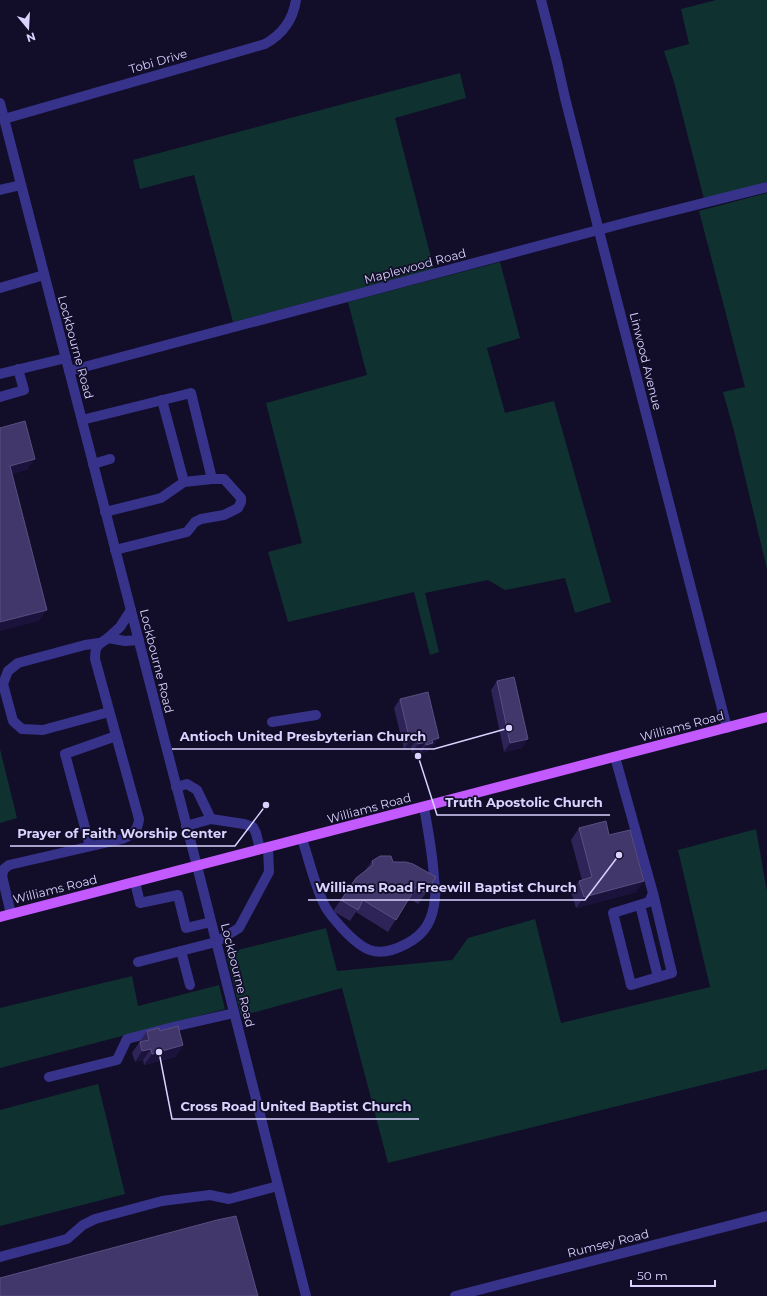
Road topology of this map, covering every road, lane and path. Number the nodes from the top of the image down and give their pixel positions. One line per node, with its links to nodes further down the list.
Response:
1 (296, 0): 4 (street, Tobi Drive)
2 (541, 0): 8 (street, Linwood Avenue)
3 (0, 103): 4 (street, Lockbourne Road)
4 (4, 119): 5 (street, Lockbourne Road)
5 (21, 185): 7 (street); 9 (street, Lockbourne Road)
6 (767, 187): 8 (street, Maplewood Road)
7 (0, 190)
8 (598, 230): 13 (street, Maplewood Road); 31 (street, Linwood Avenue)
9 (44, 275): 10 (street); 11 (street, Lockbourne Road)
10 (0, 288)
11 (66, 358): 12 (street); 13 (street, Lockbourne Road)
12 (18, 369): 14 (street); 15 (street)
13 (69, 371): 17 (street, Lockbourne Road)
14 (0, 374)
15 (0, 397)
16 (162, 400): 17 (street); 20 (street); 21 (street)
17 (82, 420): 19 (street, Lockbourne Road)
18 (110, 459): 19 (street)
19 (93, 464): 22 (street, Lockbourne Road)
20 (212, 479): 21 (street); 23 (street)
21 (184, 482): 22 (street)
22 (105, 512): 23 (street, Lockbourne Road)
23 (116, 550): 24 (street, Lockbourne Road)
24 (131, 610): 25 (street); 26 (street, Lockbourne Road)
25 (103, 640): 26 (street); 27 (street); 27 (street)
26 (139, 640): 34 (street, Lockbourne Road)
27 (109, 712): 32 (street)
28 (316, 715): 30 (street)
29 (767, 718): 31 (main road, Williams Road)
30 (272, 722)
31 (727, 728): 33 (main road, Williams Road)
32 (116, 736): 39 (street); 39 (street)
33 (615, 757): 35 (main road, Williams Road); 43 (street)
34 (176, 786): 36 (street); 37 (street, Lockbourne Road)
35 (424, 807): 38 (main road, Williams Road); 38 (street)
36 (211, 819): 37 (street); 40 (street)
37 (186, 826): 41 (street, Lockbourne Road)
38 (302, 839): 40 (main road, Williams Road)
39 (90, 846): 45 (street)
40 (264, 848): 41 (main road, Williams Road); 48 (street)
41 (197, 866): 42 (main road, Williams Road); 47 (street, Lockbourne Road)
42 (135, 882): 45 (main road, Williams Road); 47 (street)
43 (653, 893): 44 (street); 51 (street)
44 (640, 905): 51 (street); 51 (street)
45 (11, 914): 46 (main road, Williams Road)
46 (0, 917)
47 (211, 922): 48 (street, Lockbourne Road)
48 (216, 942): 49 (street); 53 (street, Lockbourne Road)
49 (180, 951): 50 (street); 52 (street)
50 (138, 962)
51 (658, 977)
52 (190, 985)
53 (234, 1013): 54 (street); 55 (street, Lockbourne Road)
54 (49, 1077)
55 (278, 1186): 57 (street); 58 (street, Lockbourne Road)
56 (767, 1216): 59 (street, Rumsey Road)
57 (0, 1257)
58 (306, 1296)
59 (456, 1296)

